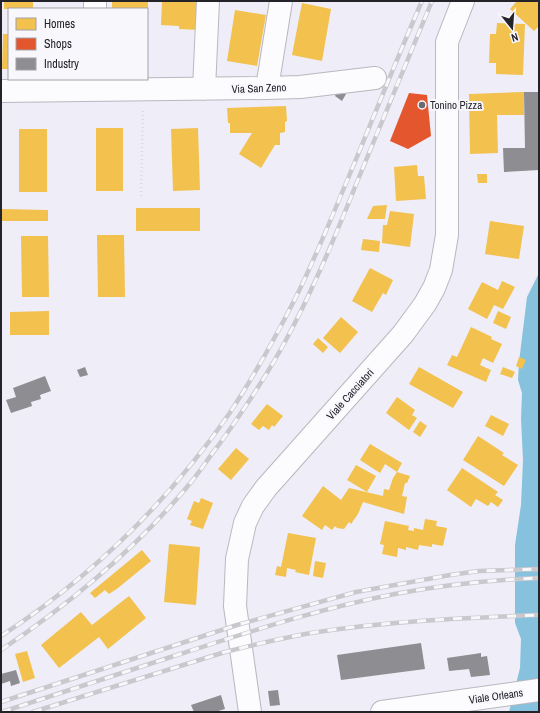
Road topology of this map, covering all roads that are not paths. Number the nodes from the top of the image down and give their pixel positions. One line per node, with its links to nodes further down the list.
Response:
1 (208, 1): 7 (street)
2 (281, 1): 6 (street)
3 (462, 1): 10 (street, Viale Cacciatori)
4 (375, 78): 6 (street, Via San Zeno)
5 (92, 85): 7 (street, Via San Zeno); 8 (street, Via San Zeno)
6 (267, 88): 7 (street, Via San Zeno)
7 (204, 89)
8 (1, 91)
9 (539, 690): 11 (street, Viale Orleans)
10 (250, 712)
11 (382, 712)

